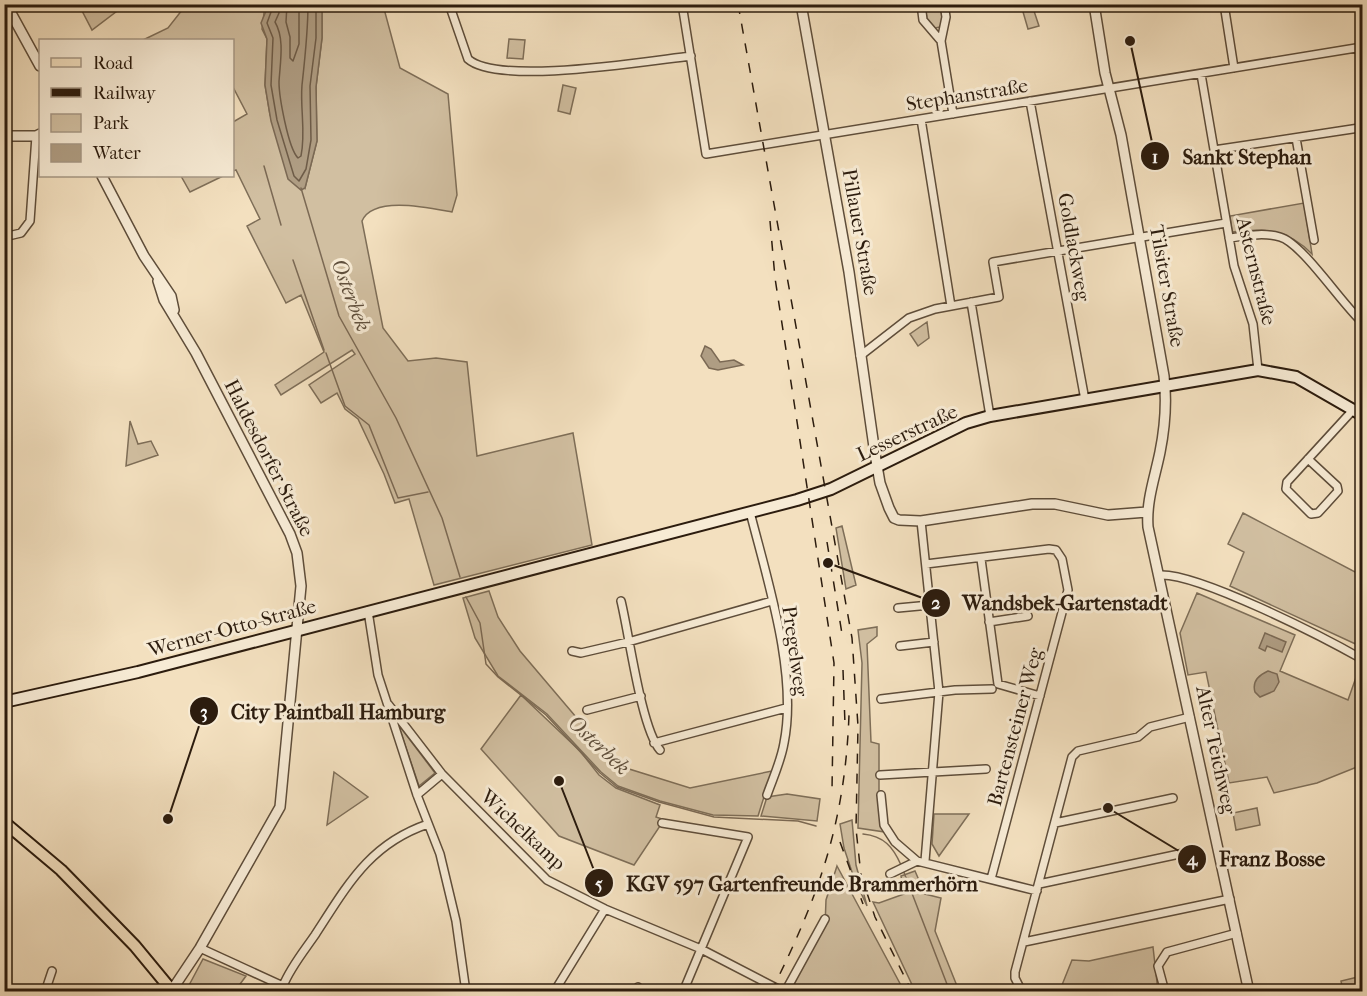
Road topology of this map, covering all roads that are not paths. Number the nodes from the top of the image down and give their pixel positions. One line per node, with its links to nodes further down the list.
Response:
1 (6, 4): 12 (street)
2 (450, 4): 11 (street)
3 (682, 4): 11 (street)
4 (801, 4): 23 (street, Pillauer Straße)
5 (921, 4): 9 (street)
6 (944, 4): 9 (street)
7 (1094, 4): 16 (street, Tilsiter Straße)
8 (1224, 4): 14 (street)
9 (941, 41): 18 (street)
10 (1361, 47): 13 (street); 14 (street, Stephanstraße)
11 (691, 56): 23 (street, Stephanstraße)
12 (39, 64)
13 (1362, 67)
14 (1234, 68): 15 (street, Stephanstraße)
15 (1201, 74): 16 (street, Stephanstraße); 25 (street, Asternstraße)
16 (1109, 88): 17 (street, Stephanstraße); 28 (street, Tilsiter Straße)
17 (1030, 101): 18 (street, Stephanstraße); 32 (street, Goldlackweg)
18 (953, 114): 19 (street, Stephanstraße)
19 (921, 119): 23 (street, Stephanstraße); 34 (street)
20 (1362, 129): 24 (street)
21 (38, 135): 22 (street); 29 (street)
22 (4, 136)
23 (825, 136): 36 (street, Pillauer Straße)
24 (1296, 138): 25 (street); 31 (street)
25 (1214, 150): 27 (street, Asternstraße)
26 (103, 177): 58 (street, Haldesdorfer Straße)
27 (1226, 223): 28 (street); 30 (street, Asternstraße)
28 (1139, 236): 32 (street); 38 (street, Tilsiter Straße)
29 (4, 237)
30 (1229, 238): 35 (street); 37 (street, Asternstraße)
31 (1314, 240)
32 (1058, 250): 33 (street); 39 (street, Goldlackweg)
33 (971, 302): 34 (street); 41 (street)
34 (951, 306): 36 (street)
35 (1362, 322)
36 (860, 356): 43 (street, Pillauer Straße)
37 (1258, 370): 38 (main road, Lesserstraße); 40 (main road, Lesserstraße)
38 (1165, 386): 39 (main road, Lesserstraße); 45 (street, Tilsiter Straße)
39 (1085, 400): 41 (main road, Lesserstraße)
40 (1358, 413): 42 (street)
41 (990, 416): 43 (main road, Lesserstraße)
42 (1308, 459): 42 (street)
43 (878, 467): 44 (main road, Lesserstraße); 46 (street, Pillauer Straße)
44 (750, 512): 50 (main road, Lesserstraße); 52 (street, Pregelweg)
45 (1148, 512): 46 (street); 49 (street, Tilsiter Straße)
46 (921, 521): 48 (street)
47 (981, 560): 48 (street); 57 (street); 67 (street, Bartensteiner Weg)
48 (926, 564): 53 (street)
49 (1159, 575): 63 (street); 73 (street, Alter Teichweg)
50 (467, 585): 55 (main road, Werner-Otto-Straße)
51 (621, 601): 59 (street)
52 (772, 601): 59 (street); 71 (street, Pregelweg)
53 (930, 605): 54 (street); 60 (street)
54 (898, 608)
55 (368, 610): 58 (main road, Werner-Otto-Straße); 70 (street)
56 (1028, 616): 57 (street)
57 (989, 622): 67 (street)
58 (298, 628): 69 (main road, Werner-Otto-Straße); 98 (street, Haldesdorfer Straße)
59 (628, 642): 62 (street); 66 (street)
60 (934, 642): 61 (street); 65 (street)
61 (900, 646)
62 (573, 651)
63 (1362, 659)
64 (992, 689): 65 (street)
65 (939, 692): 68 (street); 77 (street)
66 (641, 696): 72 (street); 74 (street)
67 (1040, 696): 91 (street, Bartensteiner Weg)
68 (881, 699)
69 (4, 702)
70 (388, 704): 78 (street, Wichelkamp); 80 (street)
71 (786, 708): 74 (street); 81 (street, Pregelweg)
72 (587, 710)
73 (1190, 717): 87 (street); 93 (street, Alter Teichweg)
74 (654, 743): 75 (street)
75 (660, 750)
76 (986, 769): 77 (street, Bartensteiner Weg)
77 (934, 772): 79 (street, Bartensteiner Weg); 89 (street)
78 (442, 774): 80 (street); 94 (street, Wichelkamp)
79 (880, 775)
80 (417, 795): 86 (street)
81 (767, 795)
82 (881, 795): 89 (street)
83 (1173, 798): 87 (street)
84 (4, 822): 102 (main road)
85 (662, 823): 99 (street)
86 (428, 824): 101 (street); 105 (street)
87 (1055, 824): 92 (street)
88 (1184, 853): 92 (street)
89 (921, 861): 90 (street); 91 (street)
90 (890, 873)
91 (991, 879): 92 (street)
92 (1038, 888): 97 (street)
93 (1230, 899): 96 (street, Alter Teichweg); 97 (street)
94 (605, 909): 99 (street, Wichelkamp); 106 (street)
95 (825, 919): 108 (street, Wichelkamp)
96 (1237, 933): 110 (street); 111 (street, Alter Teichweg)
97 (1024, 942): 109 (street)
98 (200, 948): 101 (street); 102 (street, Haldesdorfer Straße)
99 (701, 949): 107 (street); 108 (street, Wichelkamp)
100 (52, 971): 103 (street)
101 (283, 986): 104 (street)
102 (172, 991)
103 (45, 992)
104 (296, 992)
105 (466, 992)
106 (554, 992)
107 (683, 992)
108 (785, 992)
109 (1022, 992)
110 (1165, 992)
111 (1249, 992)

